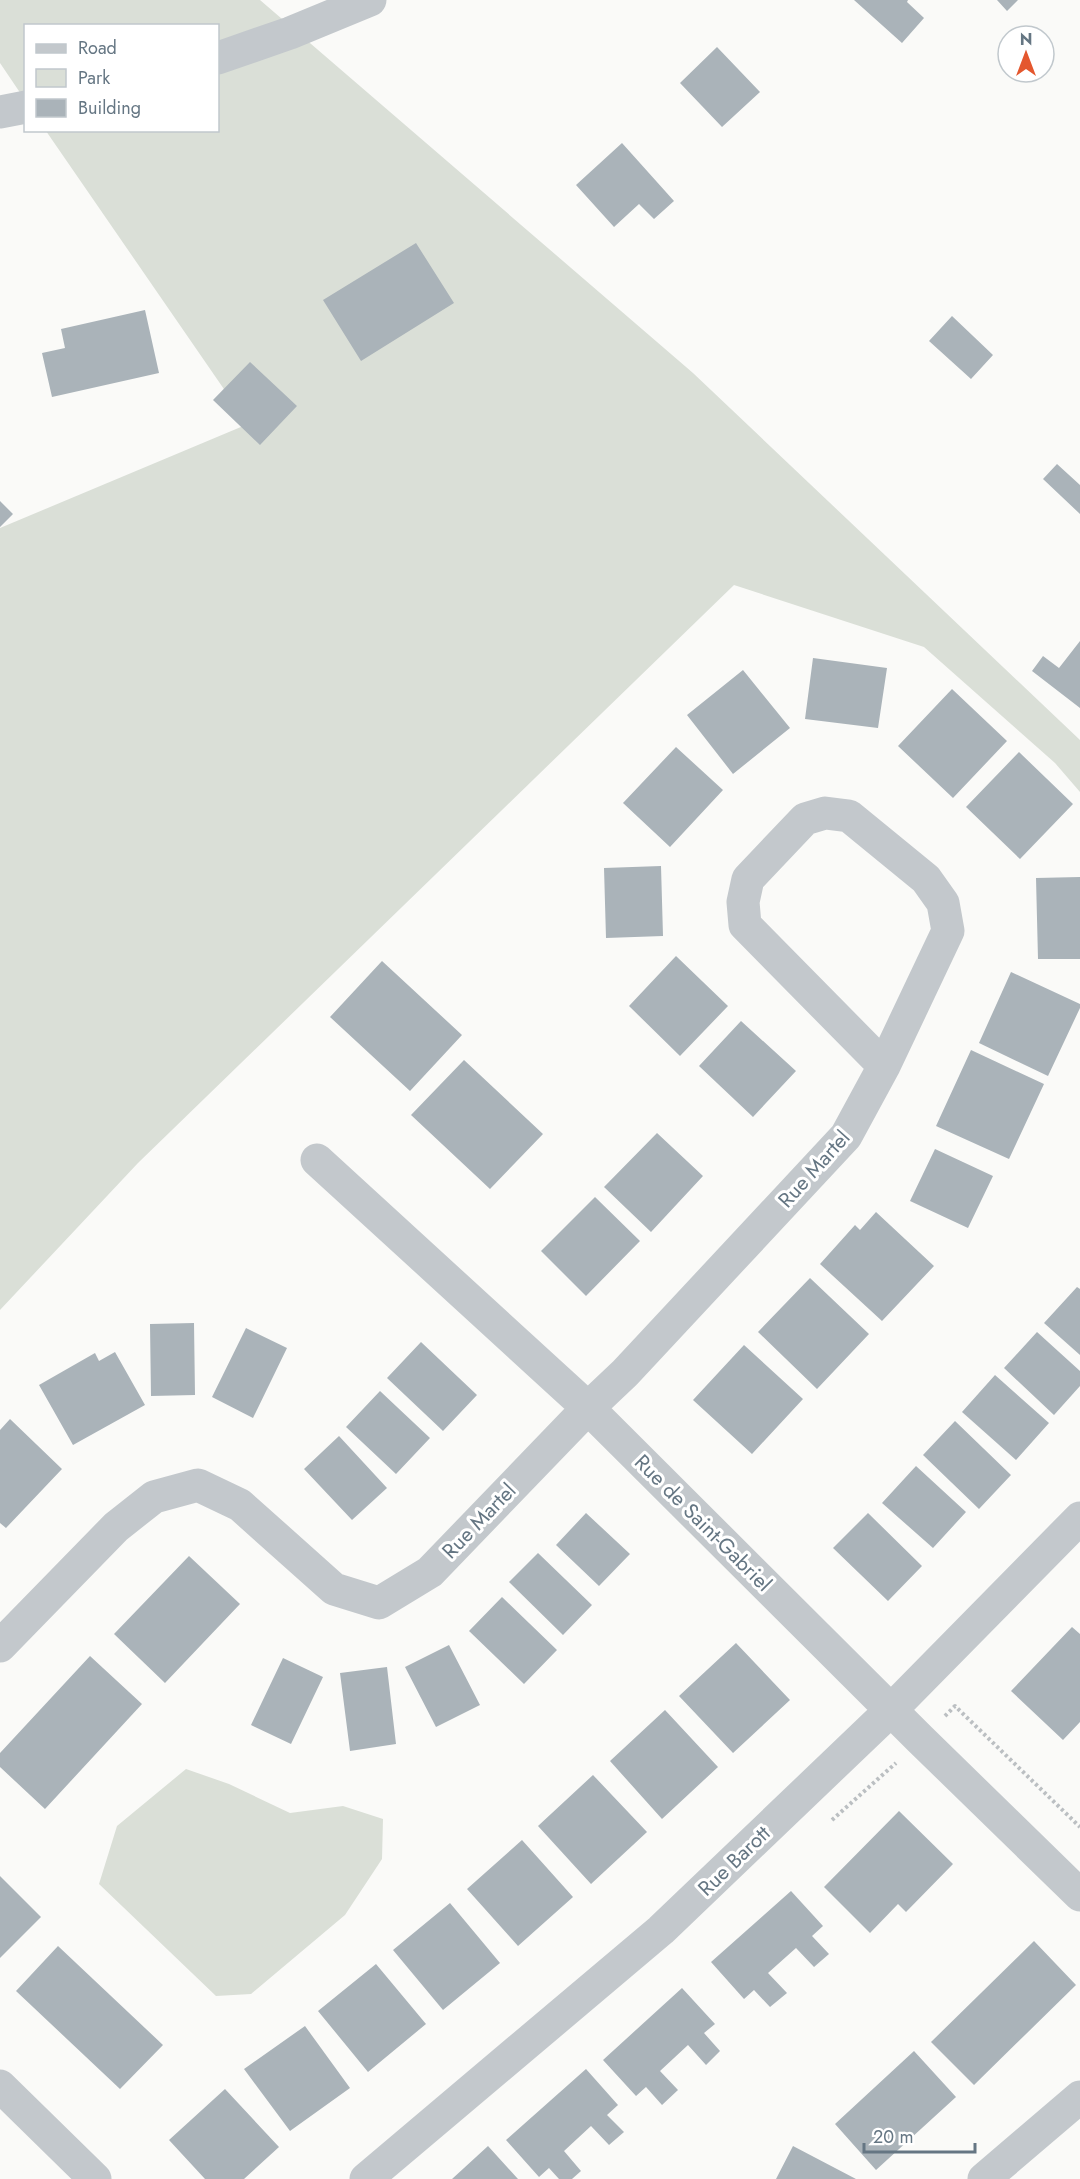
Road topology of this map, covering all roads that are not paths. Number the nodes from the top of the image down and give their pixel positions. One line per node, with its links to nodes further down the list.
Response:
1 (370, 0): 2 (street)
2 (219, 58)
3 (24, 107): 4 (street)
4 (0, 112)
5 (884, 1066): 5 (street, Rue Martel); 7 (street, Rue Martel)
6 (317, 1160): 7 (street, Rue de Saint-Gabriel)
7 (588, 1408): 9 (street, Rue Martel); 10 (street, Rue de Saint-Gabriel)
8 (1080, 1518): 10 (street, Rue Barott)
9 (0, 1646)
10 (891, 1710): 11 (street, Rue de Saint-Gabriel); 15 (street, Rue Barott)
11 (1080, 1895)
12 (0, 2086): 14 (street)
13 (1080, 2097): 16 (street)
14 (95, 2179)
15 (366, 2179)
16 (984, 2179)

